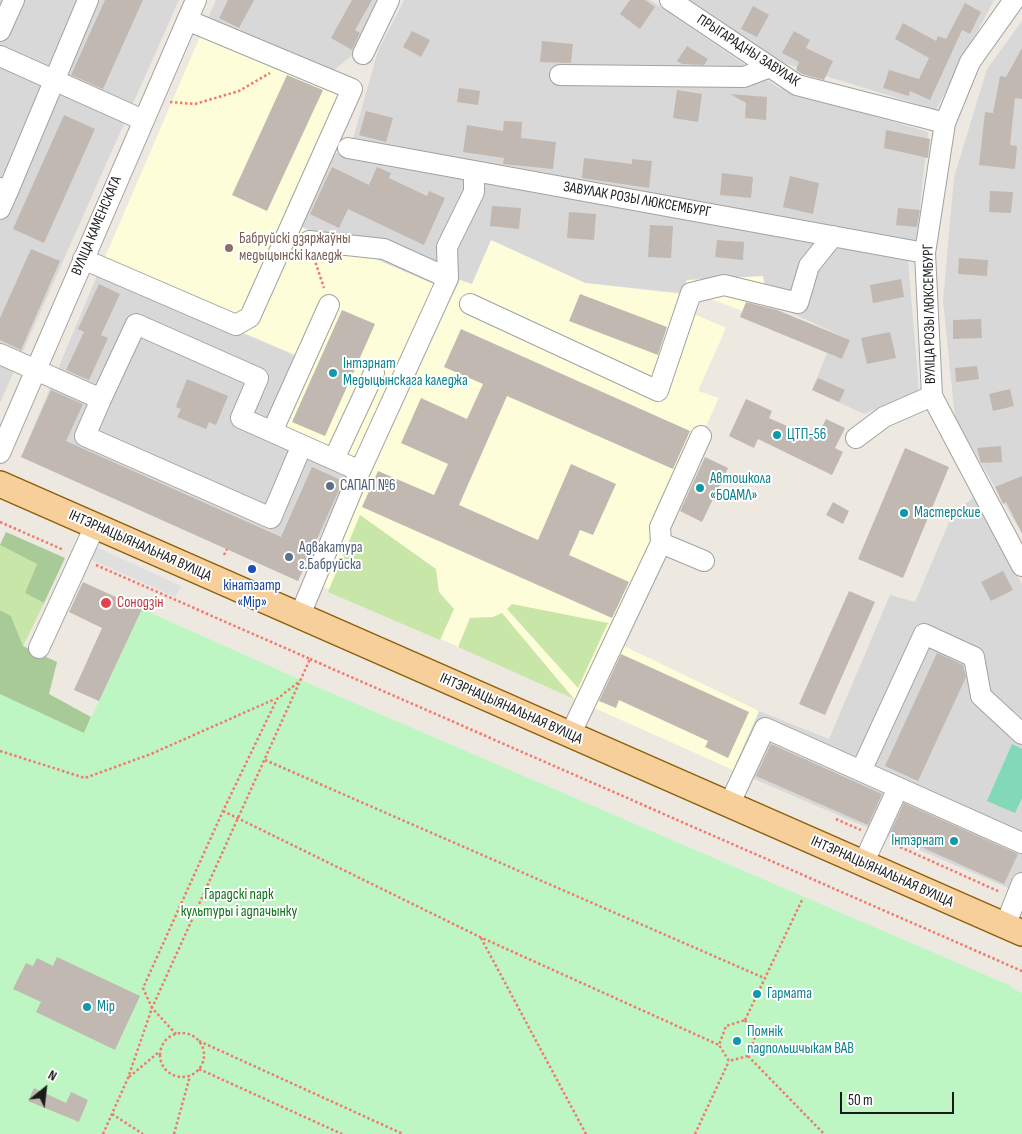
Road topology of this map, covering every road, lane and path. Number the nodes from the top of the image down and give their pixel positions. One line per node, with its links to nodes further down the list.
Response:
1 (14, 0): 8 (street)
2 (88, 0): 14 (street)
3 (196, 0): 7 (street, ВУЛІЦА КАМЕНСКАГА)
4 (389, 0): 9 (street)
5 (670, 0): 12 (street, ПРЫГАРАДНЫ ЗАВУЛАК)
6 (1014, 0): 17 (street, ВУЛІЦА РОЗЫ ЛЮКСЕМБУРГ)
7 (187, 20): 11 (street); 15 (street, ВУЛІЦА КАМЕНСКАГА)
8 (0, 31)
9 (363, 54)
10 (0, 56): 14 (street)
11 (287, 62): 15 (path); 24 (street)
12 (770, 67): 13 (street); 17 (street, ПРЫГАРАДНЫ ЗАВУЛАК)
13 (560, 75)
14 (54, 81): 16 (street); 20 (street)
15 (152, 102): 16 (street, ВУЛІЦА КАМЕНСКАГА)
16 (143, 120): 24 (street, ВУЛІЦА КАМЕНСКАГА)
17 (945, 123): 23 (street, ВУЛІЦА РОЗЫ ЛЮКСЕМБУРГ)
18 (348, 148): 19 (street, ЗАВУЛАК РОЗЫ ЛЮКСЕМБУРГ)
19 (474, 171): 21 (street, ЗАВУЛАК РОЗЫ ЛЮКСЕМБУРГ); 25 (street)
20 (3, 196)
21 (833, 236): 23 (street, ЗАВУЛАК РОЗЫ ЛЮКСЕМБУРГ); 26 (street)
22 (309, 241): 25 (street)
23 (925, 253): 31 (street, ВУЛІЦА РОЗЫ ЛЮКСЕМБУРГ)
24 (83, 259): 29 (street, ВУЛІЦА КАМЕНСКАГА)
25 (448, 278): 39 (street)
26 (470, 304)
27 (329, 305): 33 (street)
28 (0, 354): 29 (street)
29 (35, 370): 32 (street); 37 (street, ВУЛІЦА КАМЕНСКАГА)
30 (374, 373): 38 (street)
31 (932, 396): 35 (street); 48 (street, ВУЛІЦА РОЗЫ ЛЮКСЕМБУРГ)
32 (100, 399): 33 (street); 36 (street)
33 (272, 432): 36 (street)
34 (701, 436): 43 (street)
35 (856, 438)
36 (302, 445): 38 (street)
37 (0, 453)
38 (334, 459): 39 (street)
39 (360, 471): 49 (street)
40 (0, 484): 42 (main road, ІНТЭРНАЦЫЯНАЛЬНАЯ ВУЛІЦА)
41 (0, 522): 46 (path)
42 (95, 526): 46 (street); 49 (main road, ІНТЭРНАЦЫЯНАЛЬНАЯ ВУЛІЦА)
43 (661, 543): 47 (street); 55 (street)
44 (227, 549): 45 (path)
45 (224, 555)
46 (80, 558): 50 (street); 51 (path)
47 (704, 562)
48 (1022, 566)
49 (300, 616): 55 (main road, ІНТЭРНАЦЫЯНАЛЬНАЯ ВУЛІЦА)
50 (38, 648)
51 (310, 659): 52 (path); 71 (path)
52 (301, 680): 53 (path); 57 (path)
53 (277, 699): 56 (path); 61 (path)
54 (1022, 734): 58 (street)
55 (570, 735): 60 (main road, ІНТЭРНАЦЫЯНАЛЬНАЯ ВУЛІЦА)
56 (0, 750)
57 (264, 760): 62 (path); 72 (path)
58 (861, 771): 59 (street); 60 (street)
59 (898, 788): 64 (street); 65 (street)
60 (729, 805): 66 (main road, ІНТЭРНАЦЫЯНАЛЬНАЯ ВУЛІЦА)
61 (223, 811): 62 (path); 73 (path)
62 (238, 819): 70 (path); 73 (path)
63 (836, 819): 64 (path)
64 (875, 836): 66 (street); 67 (path)
65 (1022, 843)
66 (863, 864): 69 (main road, ІНТЭРНАЦЫЯНАЛЬНАЯ ВУЛІЦА)
67 (1019, 891): 69 (street)
68 (803, 898): 72 (path)
69 (1013, 930)
70 (480, 937): 77 (path); 90 (path)
71 (1022, 971)
72 (764, 978): 74 (path)
73 (152, 1008): 75 (path); 83 (path)
74 (745, 1020): 77 (path); 79 (path)
75 (176, 1034): 76 (path); 78 (path)
76 (199, 1041): 81 (path); 89 (path)
77 (719, 1045): 80 (path)
78 (160, 1051): 82 (path); 83 (path)
79 (748, 1056): 80 (path); 92 (path)
80 (729, 1062): 91 (path)
81 (199, 1069): 82 (path); 88 (path)
82 (190, 1076): 87 (path)
83 (128, 1078): 84 (path)
84 (112, 1114): 85 (path); 86 (path)
85 (103, 1134)
86 (143, 1134)
87 (174, 1134)
88 (342, 1134)
89 (403, 1134)
90 (586, 1134)
91 (696, 1134)
92 (824, 1134)

